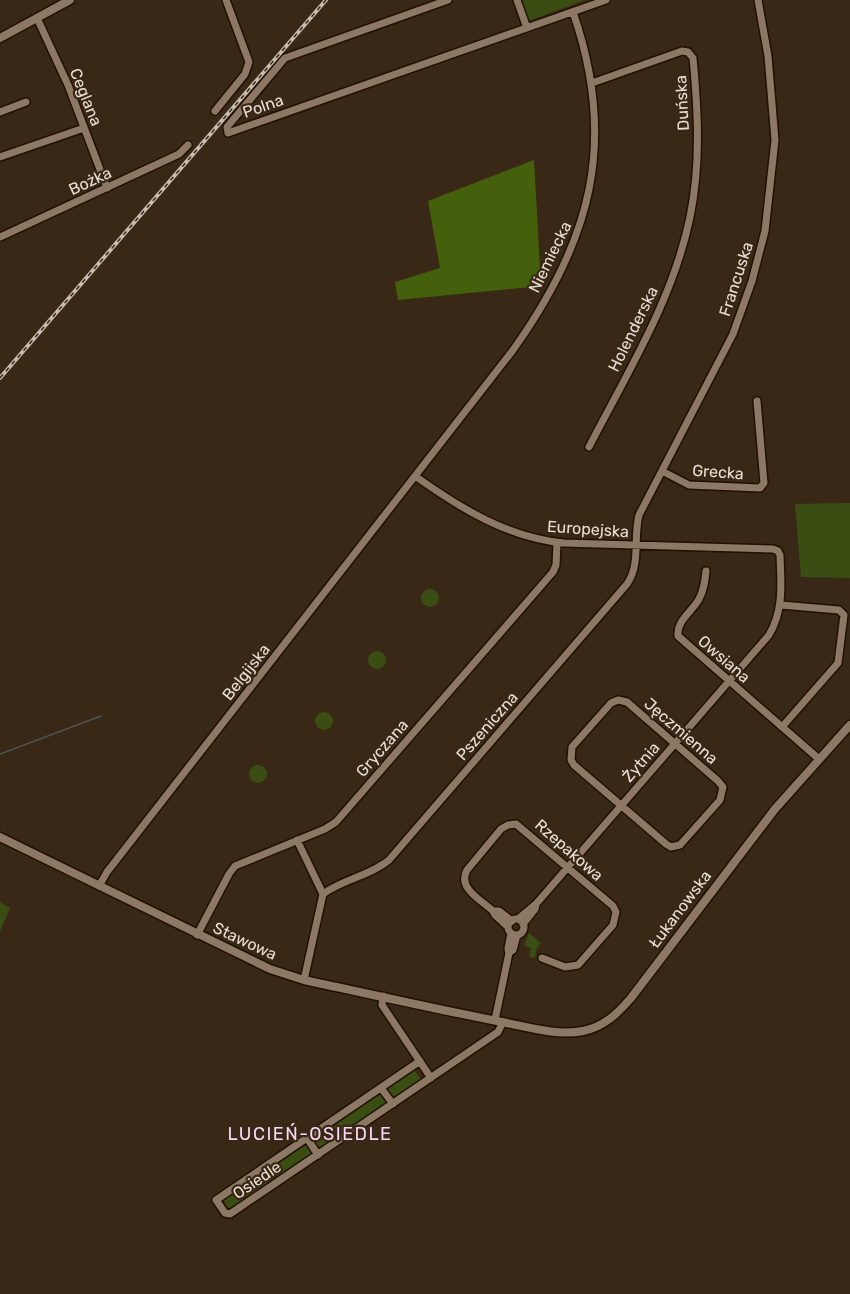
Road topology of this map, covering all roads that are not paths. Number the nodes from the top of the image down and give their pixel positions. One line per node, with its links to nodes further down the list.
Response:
1 (70, 0): 8 (street)
2 (226, 0): 13 (street)
3 (448, 0): 9 (street, Polna)
4 (517, 0): 9 (street)
5 (606, 0): 7 (street, Polna)
6 (758, 0): 23 (street, Francuska)
7 (573, 12): 9 (street, Polna); 11 (street, Niemiecka)
8 (37, 18): 10 (street); 15 (street, Ceglana)
9 (527, 28)
10 (0, 38)
11 (592, 83): 19 (street, Duńska); 24 (street, Niemiecka)
12 (26, 102): 14 (street)
13 (215, 111)
14 (0, 112)
15 (84, 128): 17 (street); 18 (street, Ceglana)
16 (188, 145): 18 (street, Bożka)
17 (0, 157)
18 (107, 188): 20 (street, Bożka)
19 (690, 219): 22 (street, Holenderska)
20 (0, 237)
21 (757, 401): 23 (street, Grecka)
22 (589, 447)
23 (662, 471): 26 (street, Francuska)
24 (415, 476): 25 (street, Europejska); 39 (street, Belgijska)
25 (557, 543): 26 (street, Europejska); 37 (street, Gryczana)
26 (635, 545): 27 (street, Europejska); 40 (street, Pszeniczna)
27 (776, 549): 29 (street, Żytnia)
28 (706, 571): 30 (street, Owsiana)
29 (781, 605): 30 (street, Żytnia); 32 (street)
30 (729, 681): 32 (street, Owsiana); 33 (street, Żytnia)
31 (850, 725): 34 (street, Łukanowska)
32 (782, 727): 34 (street, Owsiana)
33 (675, 744): 35 (street, Żytnia); 35 (street, Jęczmienna); 35 (street, Jęczmienna)
34 (819, 759): 46 (street, Łukanowska)
35 (622, 806): 38 (street, Żytnia)
36 (0, 837): 39 (street, Stawowa)
37 (297, 840): 40 (street); 42 (street, Gryczana)
38 (568, 867): 41 (street, Żytnia); 41 (street, Rzepakowa); 43 (street, Rzepakowa)
39 (99, 886): 42 (street, Stawowa)
40 (323, 894): 44 (street)
41 (515, 926): 46 (street, Żytnia)
42 (197, 935): 44 (street, Stawowa)
43 (542, 958)
44 (304, 980): 45 (street, Stawowa)
45 (382, 996): 46 (street, Stawowa); 47 (street)
46 (499, 1021): 48 (street, Osiedle)
47 (420, 1061): 48 (street); 49 (street, Osiedle)
48 (431, 1078): 50 (street, Osiedle)
49 (381, 1088): 50 (street); 51 (street, Osiedle)
50 (393, 1104): 52 (street, Osiedle)
51 (307, 1138): 52 (street); 52 (street, Osiedle)
52 (318, 1155)

